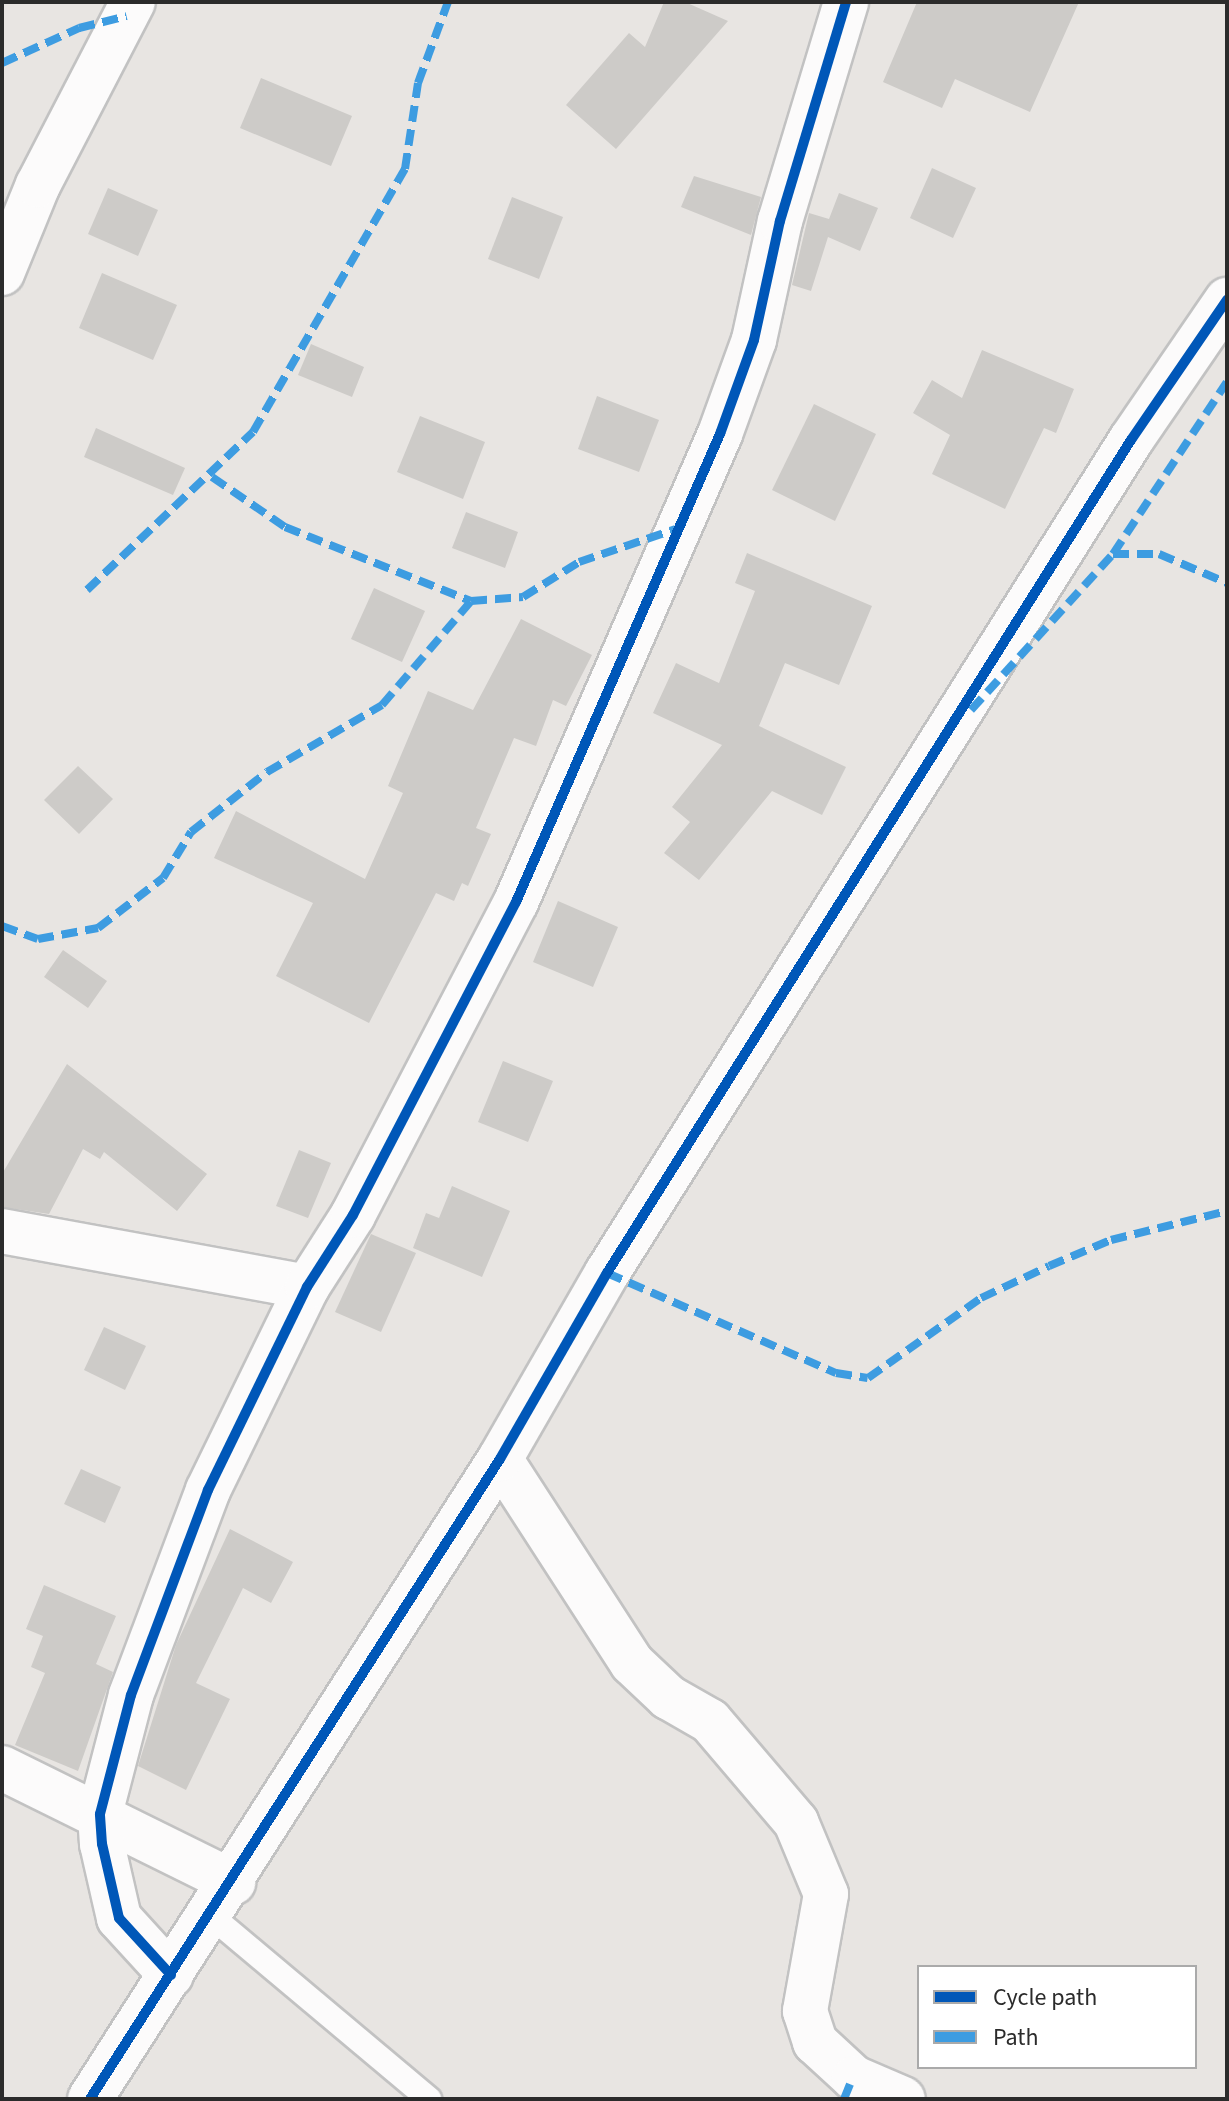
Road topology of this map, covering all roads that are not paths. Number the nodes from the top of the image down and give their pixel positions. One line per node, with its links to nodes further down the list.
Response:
1 (133, 2): 3 (street)
2 (846, 2): 6 (street)
3 (2, 273)
4 (1221, 317): 7 (street)
5 (2, 1231): 6 (street)
6 (307, 1287): 9 (street)
7 (500, 1459): 10 (street); 14 (street)
8 (2, 1768): 9 (street)
9 (100, 1814): 10 (street); 11 (street)
10 (222, 1899): 11 (street); 13 (lane)
11 (171, 1975): 12 (street)
12 (90, 2099)
13 (429, 2099)
14 (903, 2099)

